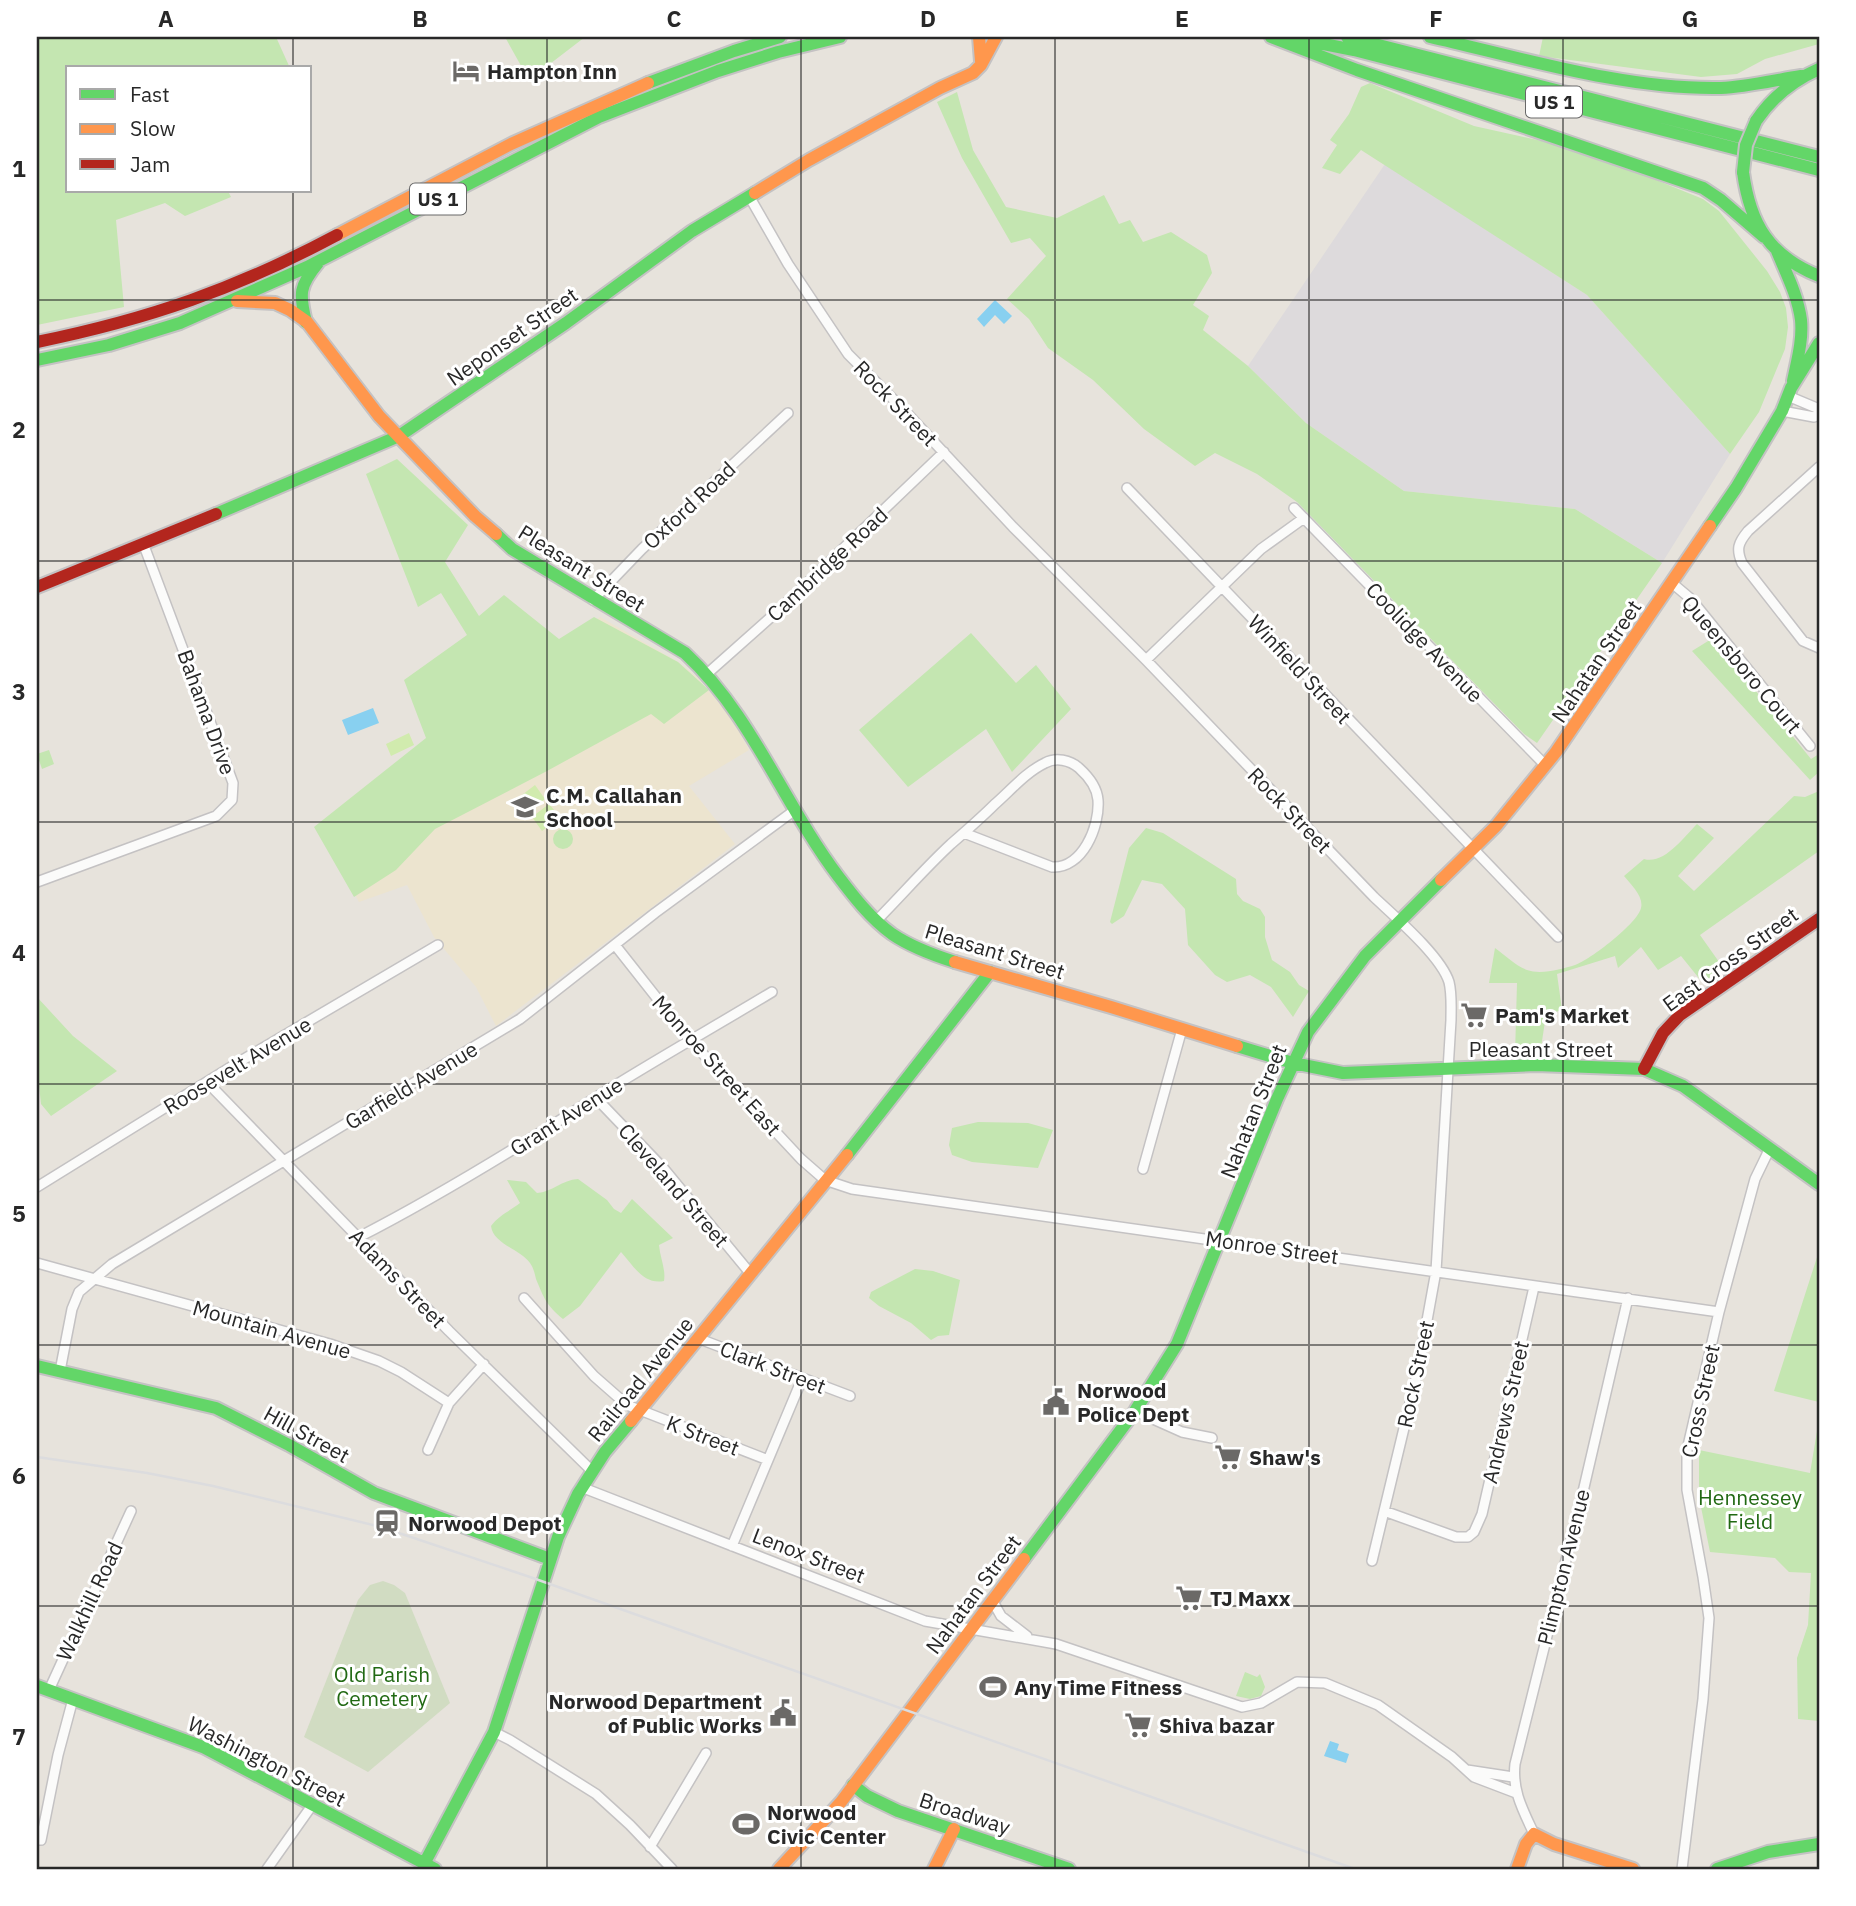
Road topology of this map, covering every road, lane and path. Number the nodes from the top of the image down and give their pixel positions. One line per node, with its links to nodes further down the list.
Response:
1 (780, 37): 21 (main road, US 1)
2 (840, 37): 17 (main road, US 1)
3 (979, 37): 9 (main road)
4 (996, 37): 9 (main road)
5 (1272, 37): 15 (main road)
6 (1288, 37): 13 (main road, US 1)
7 (1347, 37): 12 (main road, US 1)
8 (1430, 37): 11 (main road)
9 (981, 65): 14 (main road, Neponset Street)
10 (1819, 69): 11 (main road)
11 (1801, 76): 15 (main road, bridge)
12 (1819, 158)
13 (1819, 170)
14 (749, 196): 29 (main road, Neponset Street); 30 (street, Rock Street)
15 (1764, 237): 16 (main road)
16 (1777, 251): 18 (main road); 24 (main road, Nahatan Street)
17 (322, 257): 19 (main road, US 1); 20 (main road, Pleasant Street)
18 (1819, 276)
19 (232, 302): 20 (main road, Pleasant Street); 23 (main road, US 1)
20 (307, 322): 29 (main road, Pleasant Street)
21 (37, 342)
22 (1819, 344): 24 (main road, Nahatan Street)
23 (37, 360)
24 (1790, 392): 25 (street); 26 (main road, Nahatan Street)
25 (1819, 408)
26 (1782, 411): 28 (street); 36 (main road, Nahatan Street)
27 (788, 413): 39 (street, Oxford Road)
28 (1819, 415)
29 (399, 436): 35 (main road, Neponset Street); 39 (main road, Pleasant Street)
30 (944, 452): 41 (street, Rock Street); 42 (street, Cambridge Road)
31 (1819, 467): 40 (street)
32 (1127, 488): 37 (street, Winfield Street)
33 (1294, 508): 34 (street, Coolidge Avenue)
34 (1304, 518): 37 (street); 44 (street, Coolidge Avenue)
35 (143, 543): 38 (main road, Neponset Street); 48 (street, Bahama Drive)
36 (1672, 583): 43 (street, Queensboro Court); 44 (main road, Nahatan Street)
37 (1222, 586): 41 (street); 47 (street, Winfield Street)
38 (37, 587)
39 (593, 600): 42 (main road, Pleasant Street)
40 (1819, 648)
41 (1146, 660): 50 (street, Rock Street)
42 (708, 673): 45 (main road, Pleasant Street)
43 (1810, 746)
44 (1546, 766): 47 (main road, Nahatan Street)
45 (795, 810): 51 (main road, Pleasant Street); 54 (street, Garfield Avenue)
46 (964, 833): 46 (street); 51 (street)
47 (1474, 849): 50 (main road, Nahatan Street); 52 (street, Winfield Street)
48 (37, 882)
49 (1819, 919): 61 (main road, East Cross Street)
50 (1400, 920): 59 (main road, Nahatan Street); 60 (street, Rock Street)
51 (876, 921): 55 (main road, Pleasant Street)
52 (1558, 937)
53 (438, 945): 62 (street, Roosevelt Avenue)
54 (615, 946): 58 (street, Monroe Street East); 65 (street, Garfield Avenue)
55 (990, 972): 57 (main road, Pleasant Street); 67 (main road, Railroad Avenue)
56 (772, 992): 58 (street, Grant Avenue)
57 (1182, 1029): 59 (main road, Pleasant Street); 66 (street)
58 (690, 1040): 63 (street, Grant Avenue); 67 (street, Monroe Street East)
59 (1293, 1062): 60 (main road, Pleasant Street); 71 (main road, Nahatan Street)
60 (1448, 1069): 61 (main road, Pleasant Street); 73 (street, Rock Street)
61 (1644, 1069): 64 (main road, Pleasant Street)
62 (207, 1082): 65 (street, Adams Street); 69 (street, Roosevelt Avenue)
63 (596, 1098): 70 (street, Grant Avenue); 74 (street, Cleveland Street)
64 (1770, 1148): 68 (main road, Pleasant Street); 79 (street, Cross Street)
65 (283, 1161): 70 (street, Adams Street); 75 (street, Garfield Avenue)
66 (1143, 1169)
67 (825, 1180): 71 (street, Monroe Street); 74 (main road, Railroad Avenue)
68 (1819, 1184)
69 (37, 1187)
70 (359, 1237): 81 (street, Adams Street)
71 (1221, 1240): 73 (street, Monroe Street); 88 (main road, Nahatan Street)
72 (37, 1263): 75 (street, Mountain Avenue)
73 (1436, 1271): 76 (street, Monroe Street); 95 (street, Rock Street)
74 (750, 1273): 80 (main road, Railroad Avenue)
75 (93, 1279): 83 (street, Garfield Avenue); 86 (street, Mountain Avenue)
76 (1534, 1287): 78 (street, Monroe Street); 95 (street, Andrews Street)
77 (524, 1298): 87 (street, K Street)
78 (1628, 1298): 79 (street, Monroe Street); 107 (street, Plimpton Avenue)
79 (1719, 1312): 124 (street, Cross Street)
80 (696, 1338): 84 (street, Clark Street); 87 (main road, Railroad Avenue)
81 (484, 1364): 86 (street); 92 (street, Adams Street)
82 (37, 1366): 83 (main road, Hill Street)
83 (60, 1371): 97 (main road, Hill Street)
84 (802, 1379): 85 (street, Clark Street); 91 (street)
85 (850, 1396)
86 (449, 1403): 90 (street)
87 (638, 1410): 91 (street, K Street); 92 (main road, Railroad Avenue)
88 (1135, 1411): 89 (street); 99 (main road, Nahatan Street)
89 (1212, 1438)
90 (428, 1450)
91 (768, 1460): 96 (street)
92 (592, 1471): 93 (main road, Railroad Avenue)
93 (582, 1487): 96 (street, Lenox Street); 97 (main road, Railroad Avenue)
94 (131, 1511): 102 (street, Walkhill Road)
95 (1384, 1511): 98 (street, Rock Street)
96 (732, 1546): 100 (street, Lenox Street)
97 (550, 1559): 104 (main road, Railroad Avenue)
98 (1372, 1561)
99 (992, 1600): 100 (main road, Nahatan Street); 101 (street, Lenox Street)
100 (971, 1629): 101 (street, Lenox Street); 108 (main road, Nahatan Street)
101 (1028, 1637): 106 (street, Lenox Street)
102 (43, 1688): 103 (main road, Washington Street)
103 (73, 1699): 110 (main road, Washington Street); 113 (street)
104 (494, 1732): 115 (street); 116 (main road, Railroad Avenue)
105 (706, 1753): 115 (street)
106 (1466, 1770): 107 (street); 109 (street, Lenox Street)
107 (1513, 1777): 109 (street, Plimpton Avenue)
108 (853, 1785): 111 (main road, Broadway); 119 (main road, Nahatan Street)
109 (1516, 1793): 112 (street, Plimpton Avenue)
110 (313, 1804): 116 (main road, Washington Street); 117 (street)
111 (954, 1829): 120 (main road); 121 (main road, Broadway)
112 (1534, 1834): 122 (main road); 123 (main road)
113 (37, 1840)
114 (1819, 1844): 125 (main road)
115 (650, 1847): 118 (street)
116 (427, 1867)
117 (267, 1869)
118 (671, 1869)
119 (779, 1869)
120 (934, 1869)
121 (1069, 1869)
122 (1517, 1869)
123 (1633, 1869)
124 (1682, 1869)
125 (1717, 1869)

